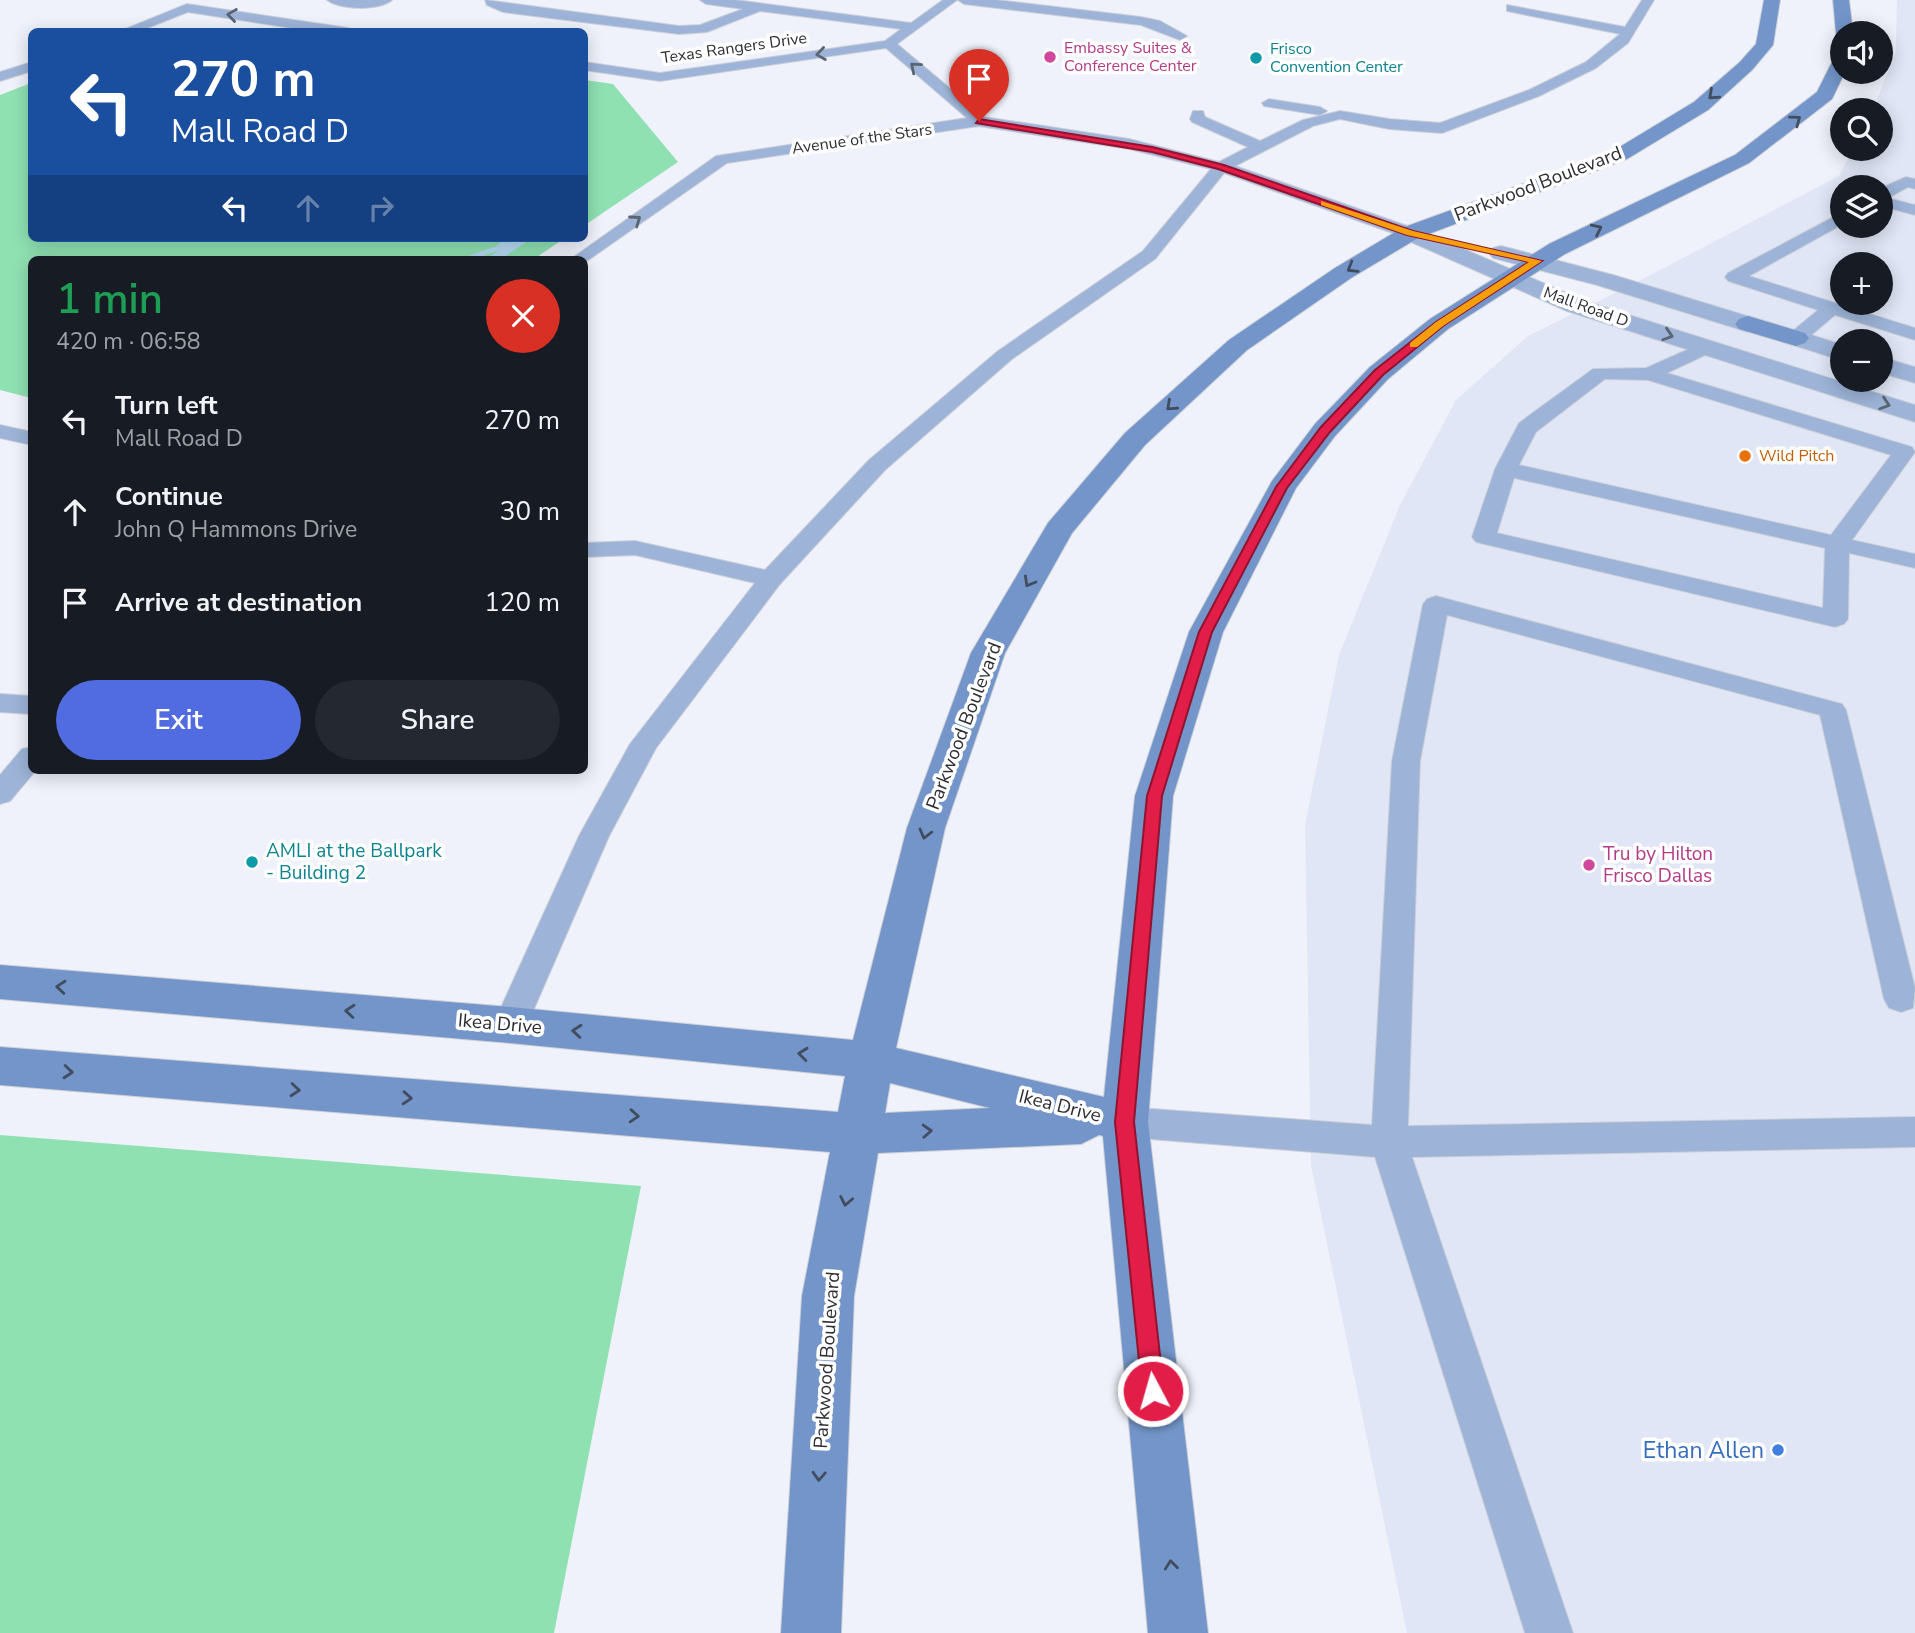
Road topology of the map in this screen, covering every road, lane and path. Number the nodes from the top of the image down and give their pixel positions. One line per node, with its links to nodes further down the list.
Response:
1 (333, 0): 2 (lane)
2 (386, 0)
3 (491, 0): 14 (lane)
4 (706, 0): 11 (lane)
5 (951, 0): 16 (lane)
6 (964, 0): 20 (lane)
7 (1648, 0): 19 (lane)
8 (1772, 0): 37 (main road, Parkwood Boulevard, one-way to 37)
9 (1840, 0): 15 (main road)
10 (187, 4): 17 (lane); 18 (lane, one-way to 10)
11 (758, 7): 14 (lane); 16 (lane)
12 (1511, 8): 19 (lane)
13 (686, 15): 14 (lane)
14 (725, 20)
15 (1843, 21)
16 (914, 27): 21 (lane)
17 (133, 28)
18 (325, 28)
19 (1629, 32): 30 (lane)
20 (1180, 36)
21 (889, 44): 23 (lane, Texas Rangers Drive, one-way to 23); 29 (lane, one-way to 21)
22 (28, 67): 24 (lane)
23 (588, 67)
24 (0, 77)
25 (1830, 84): 39 (main road, one-way to 25)
26 (1269, 103): 27 (lane)
27 (1320, 111)
28 (1198, 114): 30 (lane)
29 (979, 121): 31 (lane); 38 (lane, Avenue of the Stars, one-way to 29)
30 (1261, 147): 31 (lane)
31 (1221, 167): 37 (lane); 58 (lane)
32 (1912, 179): 33 (lane)
33 (1893, 189)
34 (1893, 204): 35 (lane)
35 (1915, 210)
36 (1830, 224): 40 (lane)
37 (1410, 233): 39 (street, Mall Road D); 66 (main road, Parkwood Boulevard, one-way to 66)
38 (584, 256)
39 (1525, 269): 43 (street, Mall Road D); 46 (street, Mall Road D, one-way to 46); 68 (main road)
40 (1830, 309)
41 (1830, 310): 45 (lane)
42 (1851, 315): 44 (lane)
43 (1748, 324): 45 (main road, Mall Road D)
44 (1915, 334)
45 (1796, 338): 47 (street, Mall Road D)
46 (1707, 348): 49 (lane); 51 (street, Mall Road D, one-way to 51)
47 (1830, 349)
48 (1893, 369): 50 (street)
49 (1649, 373): 54 (lane); 55 (lane)
50 (1915, 375)
51 (1915, 414)
52 (0, 431): 53 (lane)
53 (28, 438)
54 (1506, 469): 55 (lane); 55 (lane)
55 (1837, 544): 57 (lane)
56 (588, 550): 58 (lane)
57 (1915, 561)
58 (771, 579): 65 (lane)
59 (0, 703): 60 (lane)
60 (28, 705)
61 (28, 761): 62 (lane)
62 (0, 794)
63 (0, 982): 65 (main road, Ikea Drive, one-way to 63)
64 (1910, 1005): 71 (lane)
65 (510, 1025): 66 (main road, Ikea Drive, one-way to 65)
66 (871, 1060): 68 (main road, Ikea Drive); 70 (main road, Parkwood Boulevard)
67 (0, 1066): 70 (main road, Ikea Drive, one-way to 70)
68 (1125, 1122): 70 (main road, Ikea Drive, one-way to 68); 71 (lane); 73 (main road, one-way to 68)
69 (1915, 1132): 71 (lane)
70 (859, 1134): 72 (main road, Parkwood Boulevard, one-way to 72)
71 (1389, 1142): 74 (lane)
72 (811, 1633)
73 (1178, 1633)
74 (1549, 1633)

